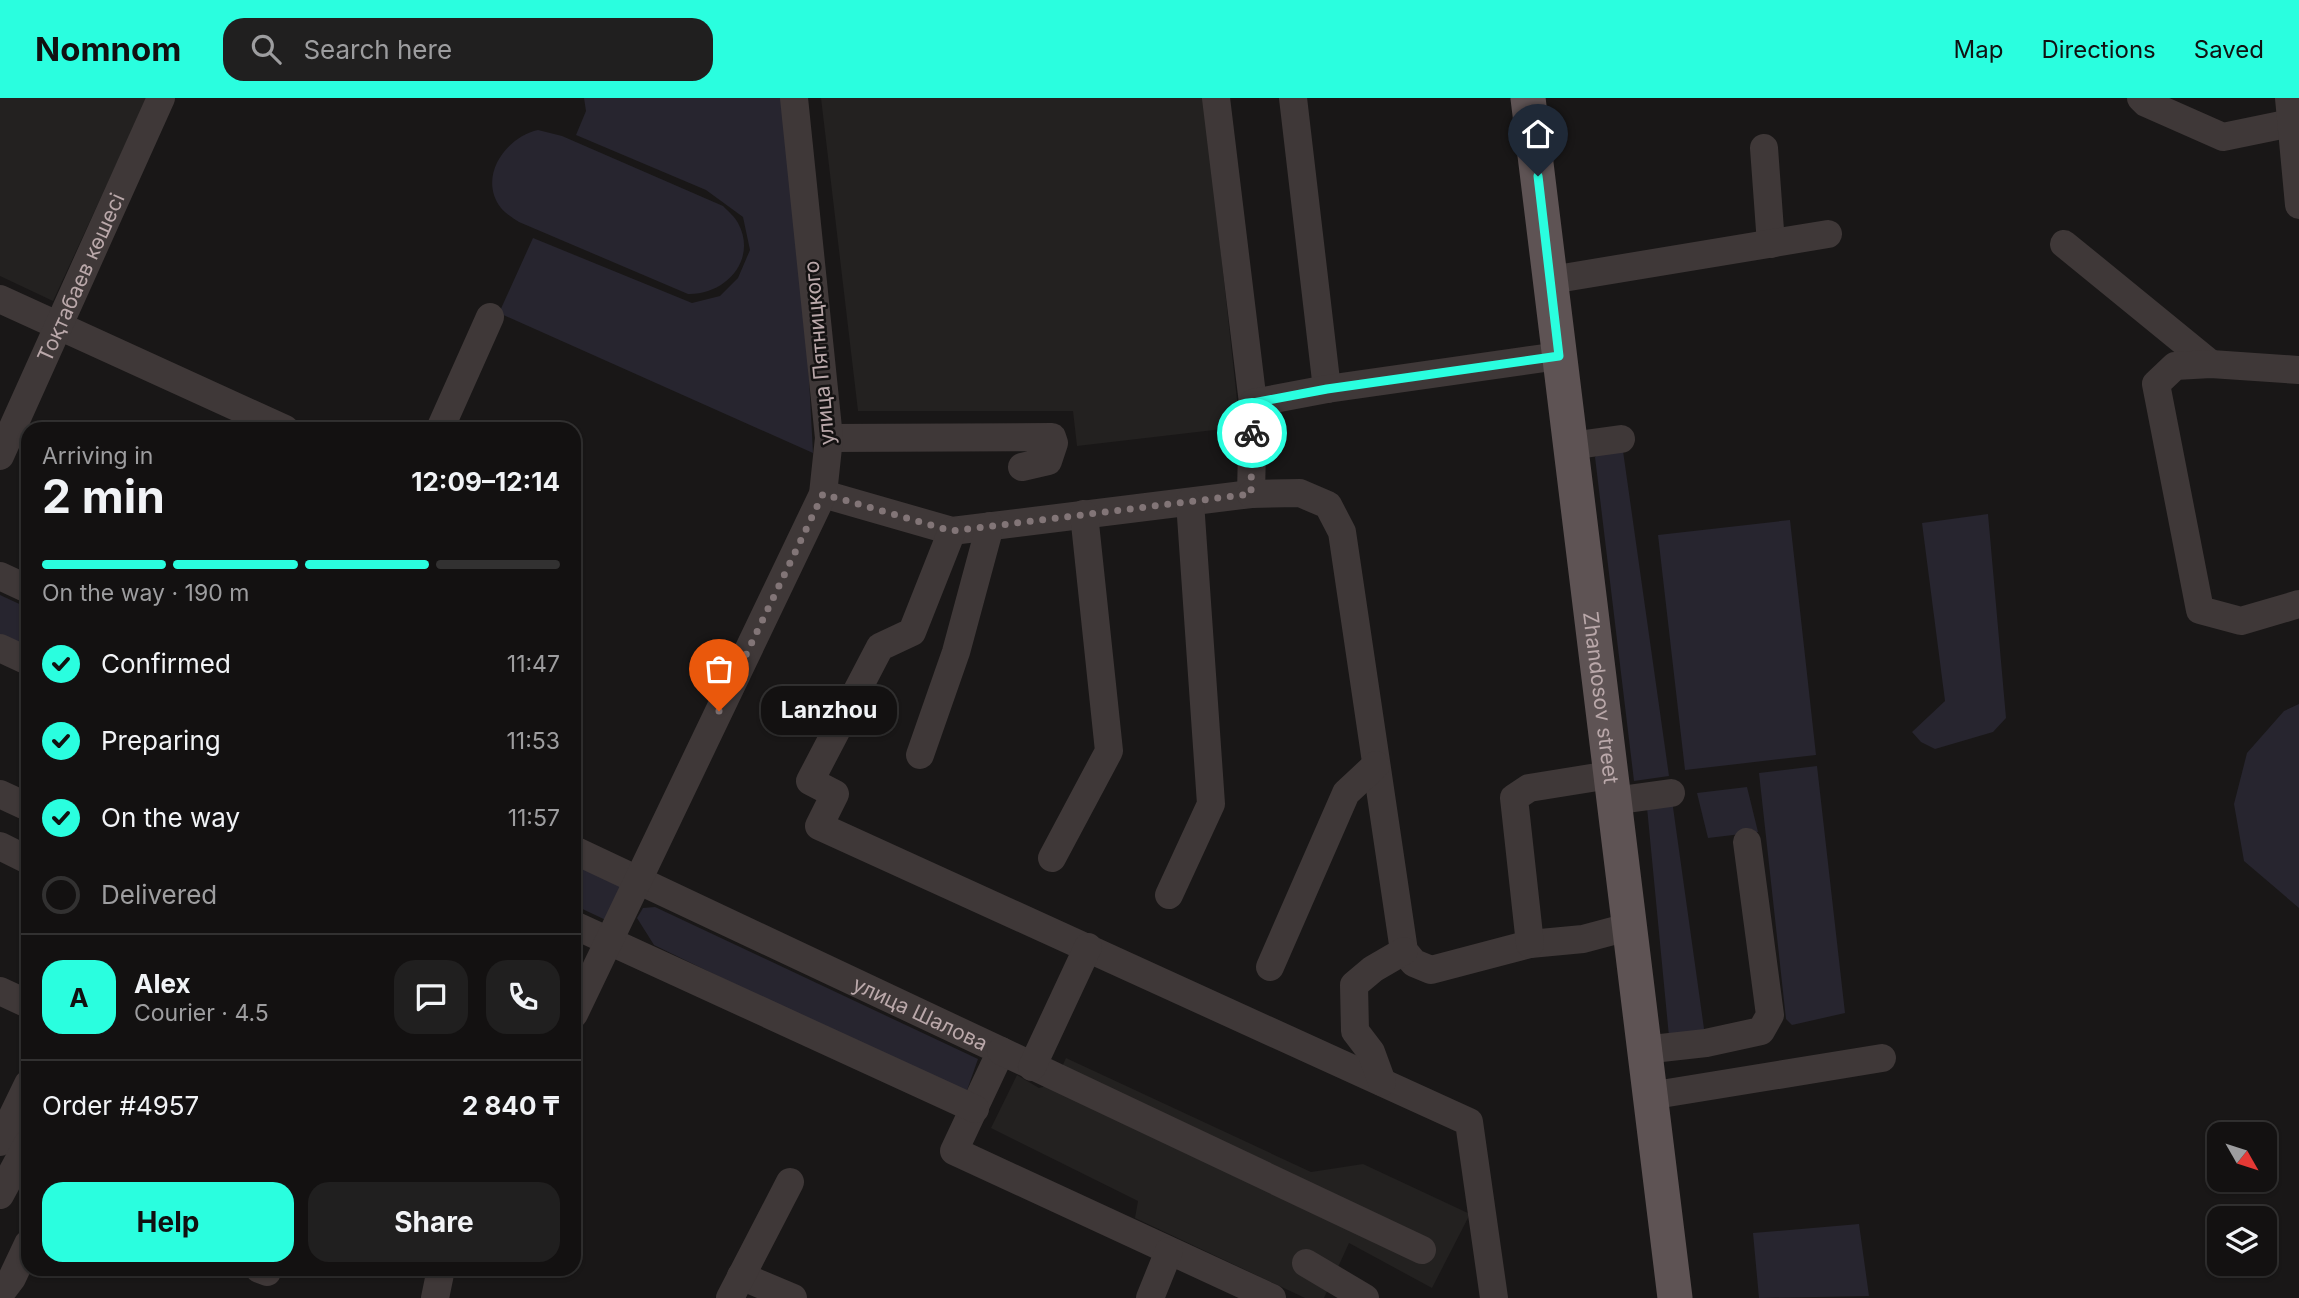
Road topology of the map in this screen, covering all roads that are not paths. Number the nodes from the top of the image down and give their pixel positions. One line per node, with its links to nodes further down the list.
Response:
1 (161, 98): 16 (street, Тоқтабаев көшесі)
2 (794, 98): 25 (street, улица Пятницкого)
3 (1216, 98): 21 (street)
4 (1293, 98): 20 (street)
5 (1528, 98): 13 (main road, Zhandosov street)
6 (2141, 98): 7 (street)
7 (2290, 110): 9 (street)
8 (1764, 148): 11 (street)
9 (2299, 205)
10 (1828, 234): 11 (street)
11 (1771, 244): 13 (street)
12 (2064, 244): 18 (street)
13 (1551, 280): 17 (main road, Zhandosov street)
14 (0, 299): 16 (street)
15 (489, 317): 24 (street)
16 (57, 326): 22 (street, Тоқтабаев көшесі); 23 (street)
17 (1559, 356): 20 (street); 27 (main road, Zhandosov street)
18 (2211, 364): 19 (street); 38 (street)
19 (2299, 370)
20 (1327, 389): 21 (street)
21 (1253, 403): 31 (street)
22 (7, 419): 28 (street, Тоқтабаев көшесі)
23 (270, 422)
24 (443, 422)
25 (829, 438): 29 (street); 30 (street, улица Пятницкого)
26 (1621, 439): 27 (street)
27 (1570, 446): 43 (main road, Zhandosov street)
28 (0, 456)
29 (1022, 467)
30 (823, 494): 35 (street); 52 (street, улица Пятницкого)
31 (1251, 494): 32 (street); 42 (street)
32 (1190, 502): 33 (street); 53 (street)
33 (1084, 514): 34 (street); 51 (street)
34 (990, 526): 35 (street); 41 (street)
35 (952, 531): 58 (street)
36 (0, 576): 37 (street)
37 (21, 586)
38 (2299, 604)
39 (0, 648): 40 (street)
40 (21, 658)
41 (919, 755)
42 (1376, 765): 59 (street); 60 (street)
43 (1611, 788): 44 (street); 54 (main road, Zhandosov street); 57 (street)
44 (1671, 793)
45 (0, 794): 46 (street)
46 (21, 804)
47 (1746, 842): 64 (street)
48 (0, 846): 50 (street)
49 (581, 853): 52 (street, улица Шалова)
50 (21, 856)
51 (1052, 858)
52 (638, 880): 56 (street, улица Пятницкого); 65 (street, улица Шалова)
53 (1169, 895)
54 (1628, 927): 57 (street); 64 (main road, Zhandosov street)
55 (581, 928): 56 (street)
56 (609, 942): 62 (street, улица Пятницкого); 70 (street)
57 (1531, 944): 59 (street)
58 (1088, 947): 67 (street); 68 (street)
59 (1404, 951): 68 (street)
60 (1270, 967)
61 (0, 991): 63 (street)
62 (581, 1000)
63 (21, 1001)
64 (1643, 1050): 69 (main road, Zhandosov street)
65 (1000, 1051): 67 (street); 70 (street, улица Шалова)
66 (1882, 1058): 69 (street)
67 (1032, 1067): 75 (street)
68 (1382, 1082): 85 (street)
69 (1649, 1096): 86 (main road, Zhandosov street)
70 (975, 1109): 76 (street, улица Шалова)
71 (21, 1134): 72 (street)
72 (18, 1155): 74 (street)
73 (790, 1182): 79 (street)
74 (0, 1195)
75 (1422, 1250)
76 (1169, 1251): 82 (street); 83 (street)
77 (21, 1259): 80 (street)
78 (1306, 1263): 84 (street)
79 (736, 1287): 81 (street)
80 (0, 1294)
81 (793, 1298)
82 (1150, 1298)
83 (1272, 1298)
84 (1365, 1298)
85 (1494, 1298)
86 (1675, 1298)

